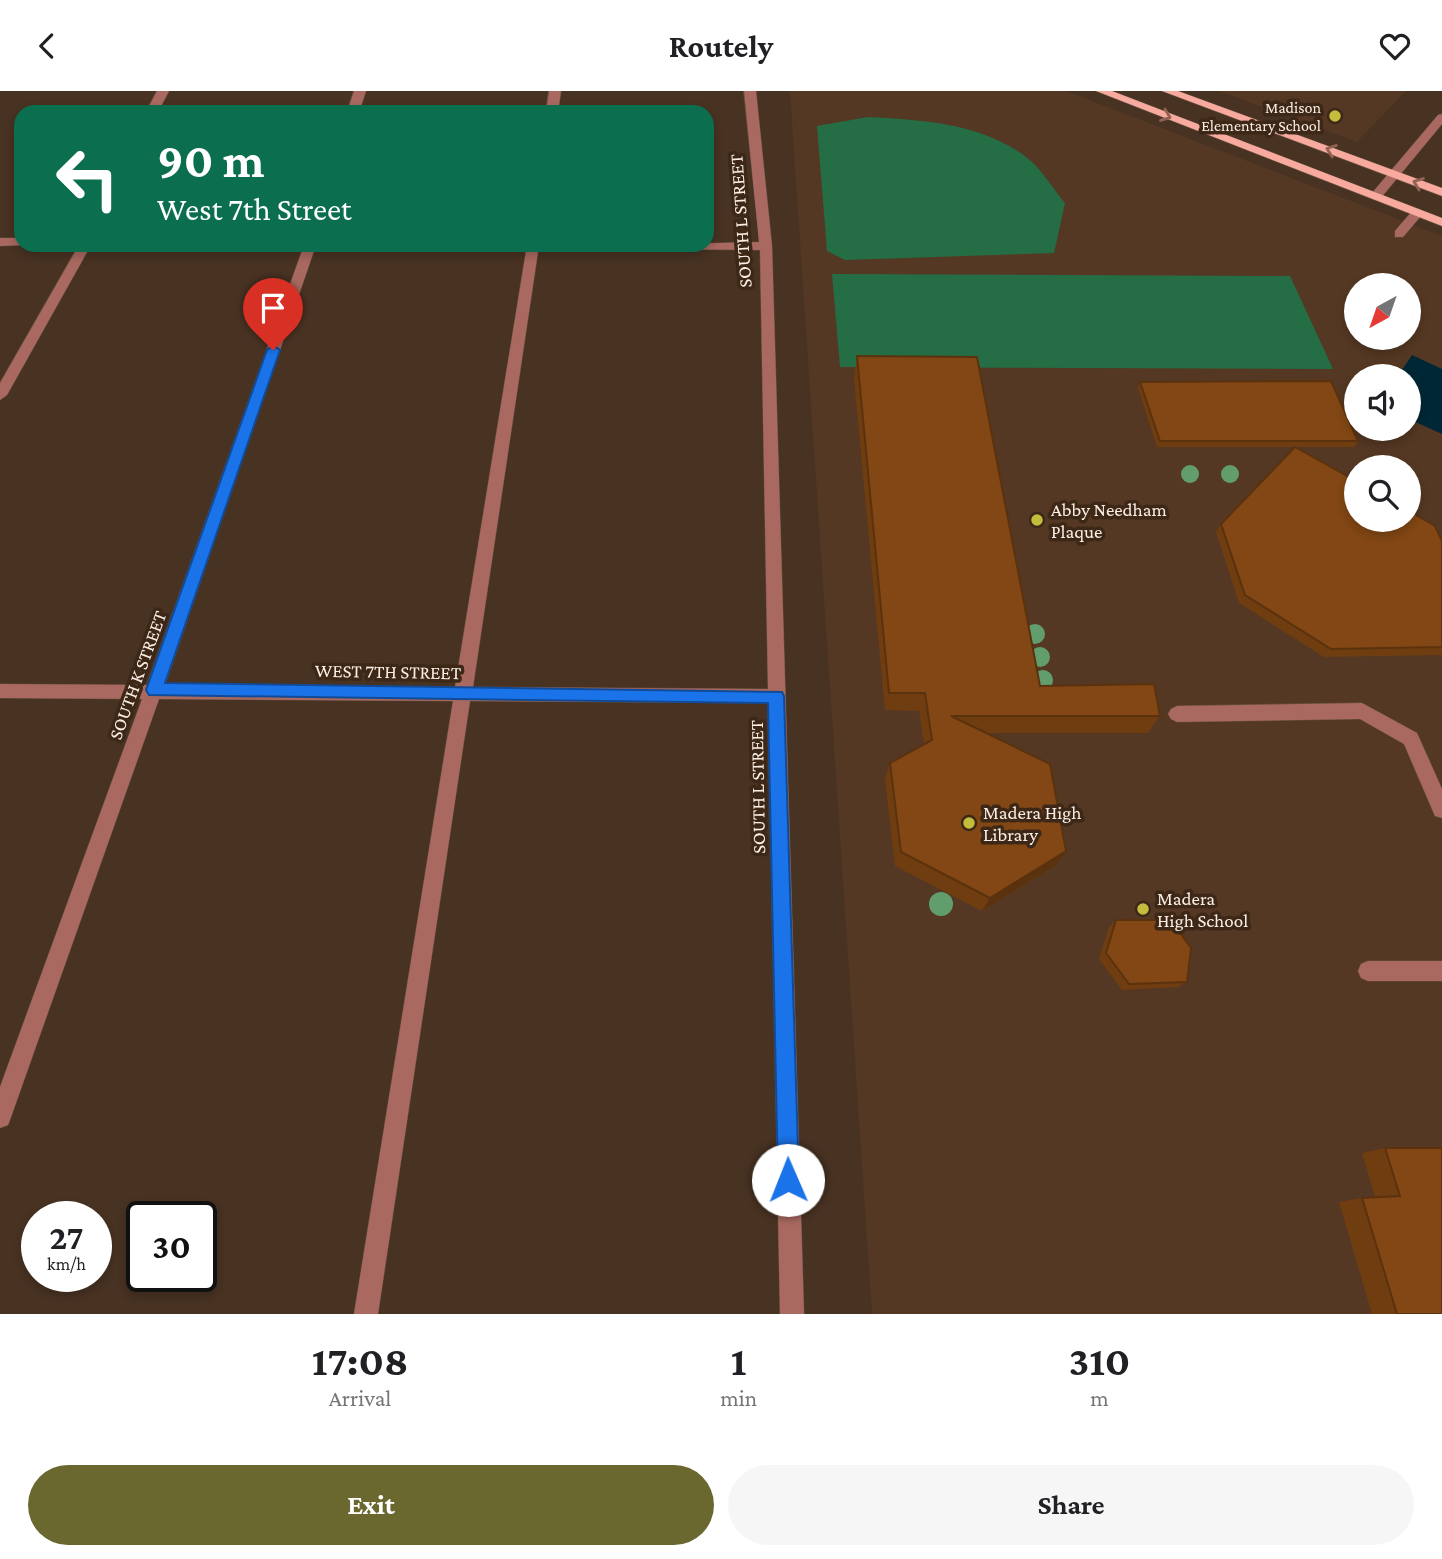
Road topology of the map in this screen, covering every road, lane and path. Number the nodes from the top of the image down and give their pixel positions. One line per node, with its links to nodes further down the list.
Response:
1 (750, 91): 12 (street, SOUTH L STREET)
2 (1102, 91): 7 (main road, one-way to 7)
3 (1168, 91): 5 (main road, one-way to 3)
4 (1442, 117): 5 (street)
5 (1395, 174): 6 (main road, one-way to 5); 7 (street)
6 (1442, 192)
7 (1376, 196): 8 (main road)
8 (1417, 212): 9 (main road); 10 (street)
9 (1442, 222)
10 (1399, 234)
11 (714, 246): 12 (street)
12 (766, 246): 20 (street, SOUTH L STREET)
13 (81, 252): 16 (street)
14 (308, 252): 17 (street, SOUTH K STREET)
15 (532, 252): 19 (street)
16 (0, 395)
17 (154, 690): 18 (street, WEST 7TH STREET); 19 (street, WEST 7TH STREET); 25 (street, SOUTH K STREET)
18 (0, 691)
19 (461, 693): 20 (street, WEST 7TH STREET); 26 (street)
20 (776, 696): 27 (street, SOUTH L STREET)
21 (1177, 714): 22 (street)
22 (1442, 810)
23 (1368, 971): 24 (street)
24 (1442, 971)
25 (0, 1117)
26 (366, 1314)
27 (792, 1314)

